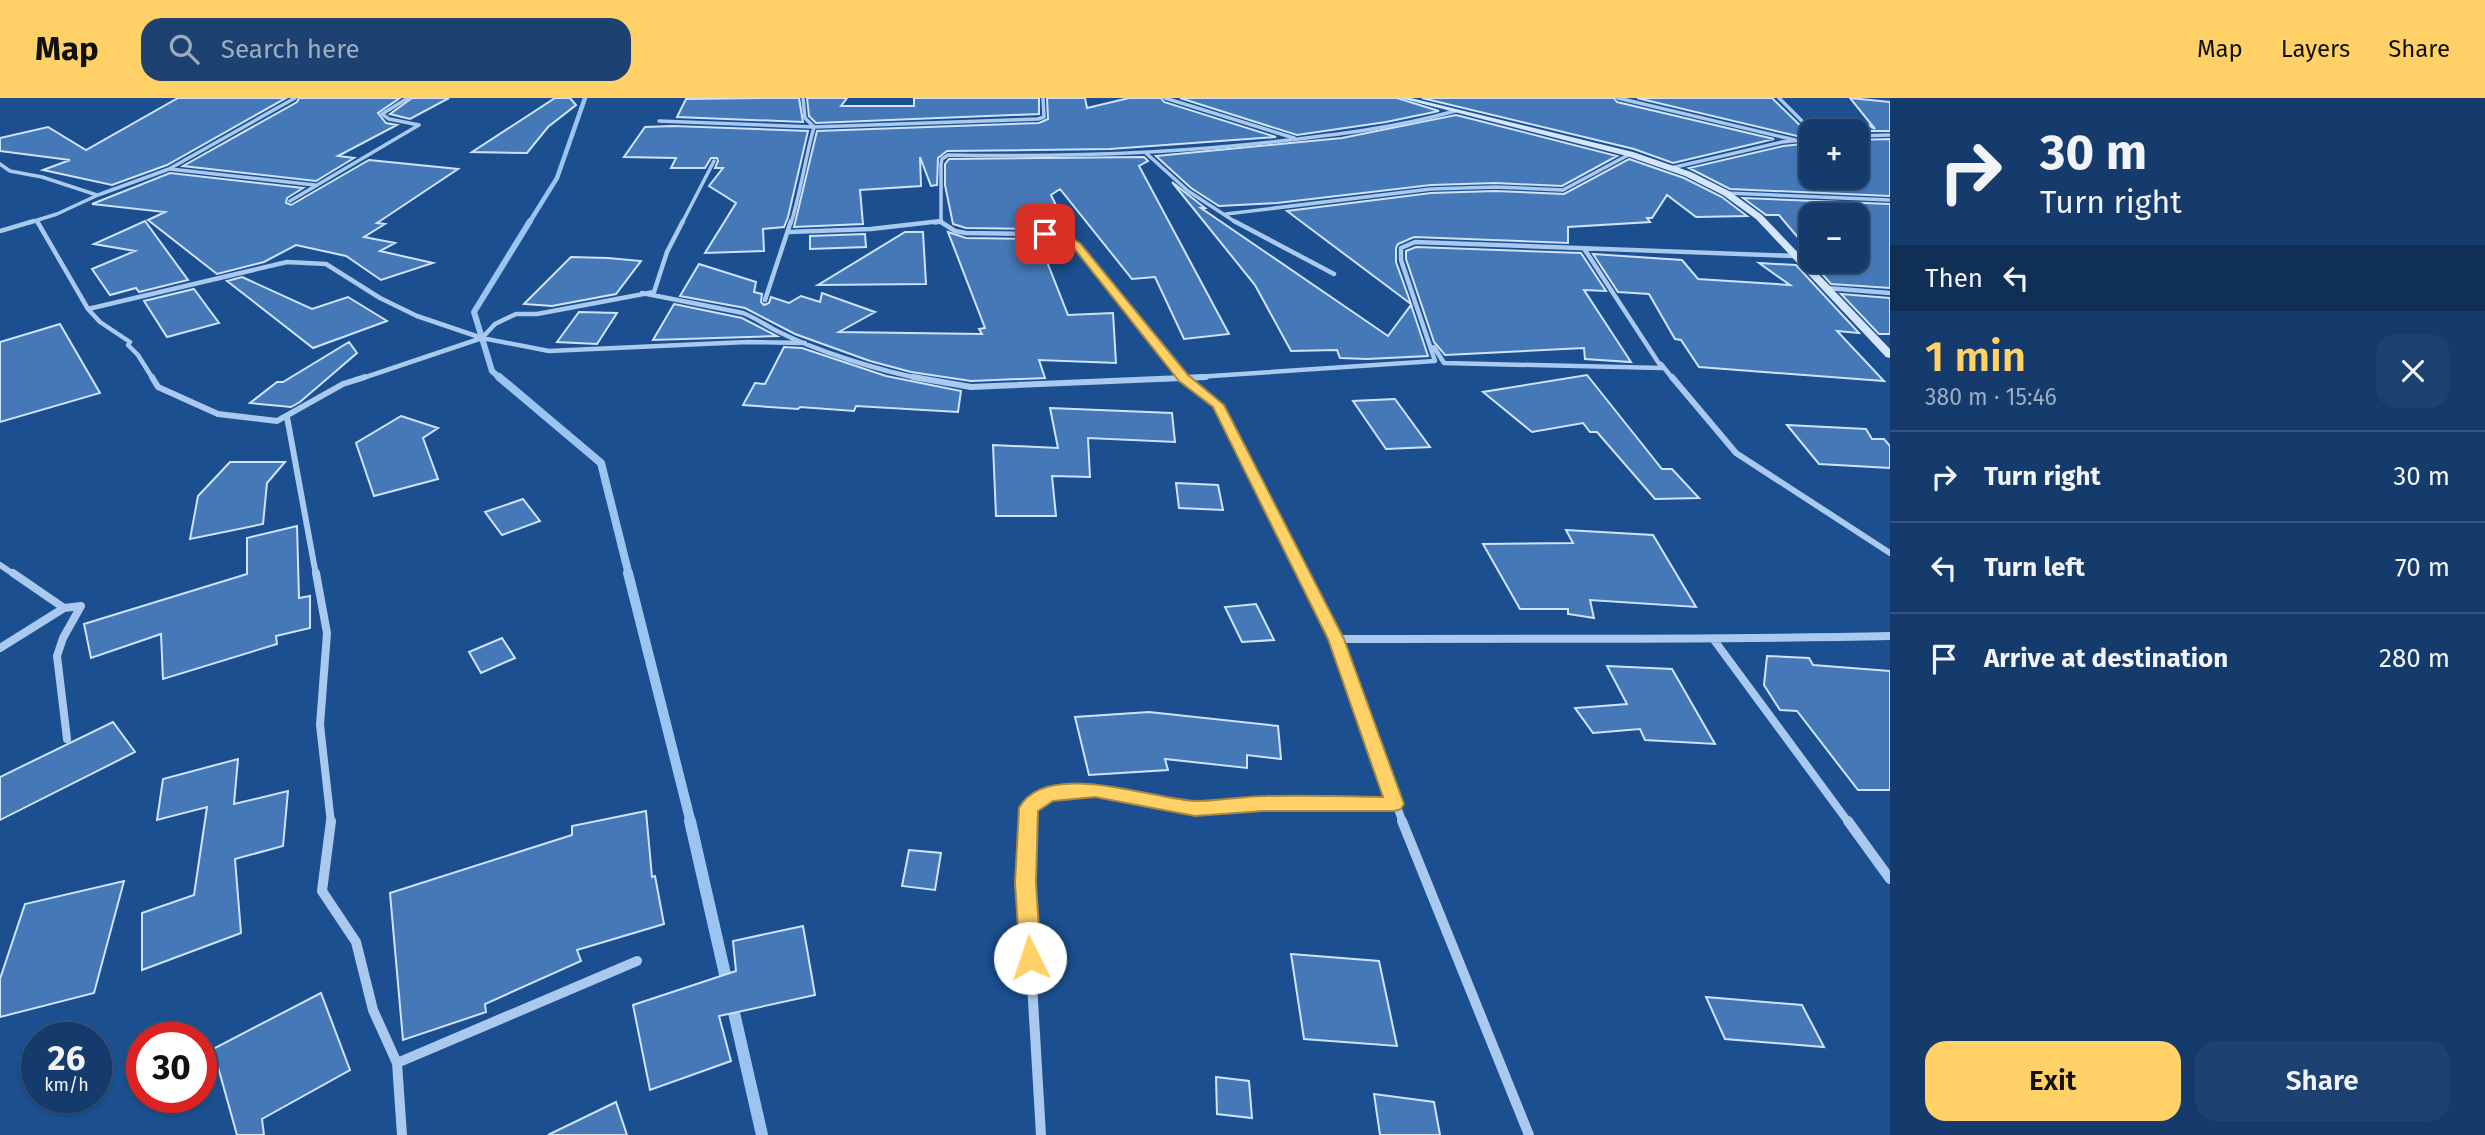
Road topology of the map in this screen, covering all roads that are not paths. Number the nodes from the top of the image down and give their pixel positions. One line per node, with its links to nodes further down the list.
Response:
1 (295, 98): 24 (street)
2 (408, 98): 27 (street)
3 (803, 98): 12 (street)
4 (1044, 98): 12 (street)
5 (1166, 98): 15 (street)
6 (1403, 98): 9 (street)
7 (1618, 98): 16 (street)
8 (1779, 98): 10 (street)
9 (1455, 111): 15 (street); 20 (street)
10 (1800, 119)
11 (659, 121): 12 (street)
12 (814, 127): 36 (street)
13 (1871, 135): 14 (street); 18 (street)
14 (1890, 135)
15 (1298, 139): 19 (street)
16 (1795, 140): 17 (street); 23 (street)
17 (1799, 140)
18 (1890, 140)
19 (1147, 154): 32 (street); 34 (street)
20 (1630, 154): 23 (street); 32 (street)
21 (714, 161): 41 (street)
22 (0, 164): 25 (street)
23 (1671, 168): 28 (street)
24 (169, 169): 27 (street); 29 (street)
25 (10, 171): 26 (street); 29 (street)
26 (0, 173)
27 (316, 186): 31 (street)
28 (1726, 193): 30 (street); 38 (street)
29 (98, 195): 33 (street)
30 (1890, 200)
31 (290, 201)
32 (1226, 214): 39 (street)
33 (37, 221): 35 (street); 44 (street)
34 (941, 222): 36 (street); 50 (street)
35 (0, 232)
36 (789, 232): 43 (street)
37 (1585, 250): 38 (street); 45 (street); 48 (street)
38 (1795, 256): 40 (street)
39 (1334, 274)
40 (1825, 288): 42 (street); 49 (street)
41 (642, 293): 46 (street); 47 (street)
42 (1890, 293)
43 (765, 300)
44 (88, 309): 46 (street); 51 (street)
45 (1426, 335): 48 (street); 50 (street)
46 (482, 338): 47 (street); 51 (street)
47 (809, 343): 50 (street)
48 (1651, 352): 52 (street)
49 (1890, 355)
50 (1184, 378): 56 (street)
51 (287, 417): 63 (street)
52 (1890, 554)
53 (0, 565): 54 (street)
54 (64, 608): 58 (street); 59 (street)
55 (1890, 636): 57 (street)
56 (1336, 639): 57 (street); 60 (street)
57 (1714, 640): 61 (street)
58 (0, 648)
59 (67, 739)
60 (1395, 804): 65 (street); 66 (street)
61 (1890, 879)
62 (637, 961): 63 (street)
63 (397, 1063): 64 (street)
64 (402, 1135)
65 (1041, 1135)
66 (1529, 1135)

